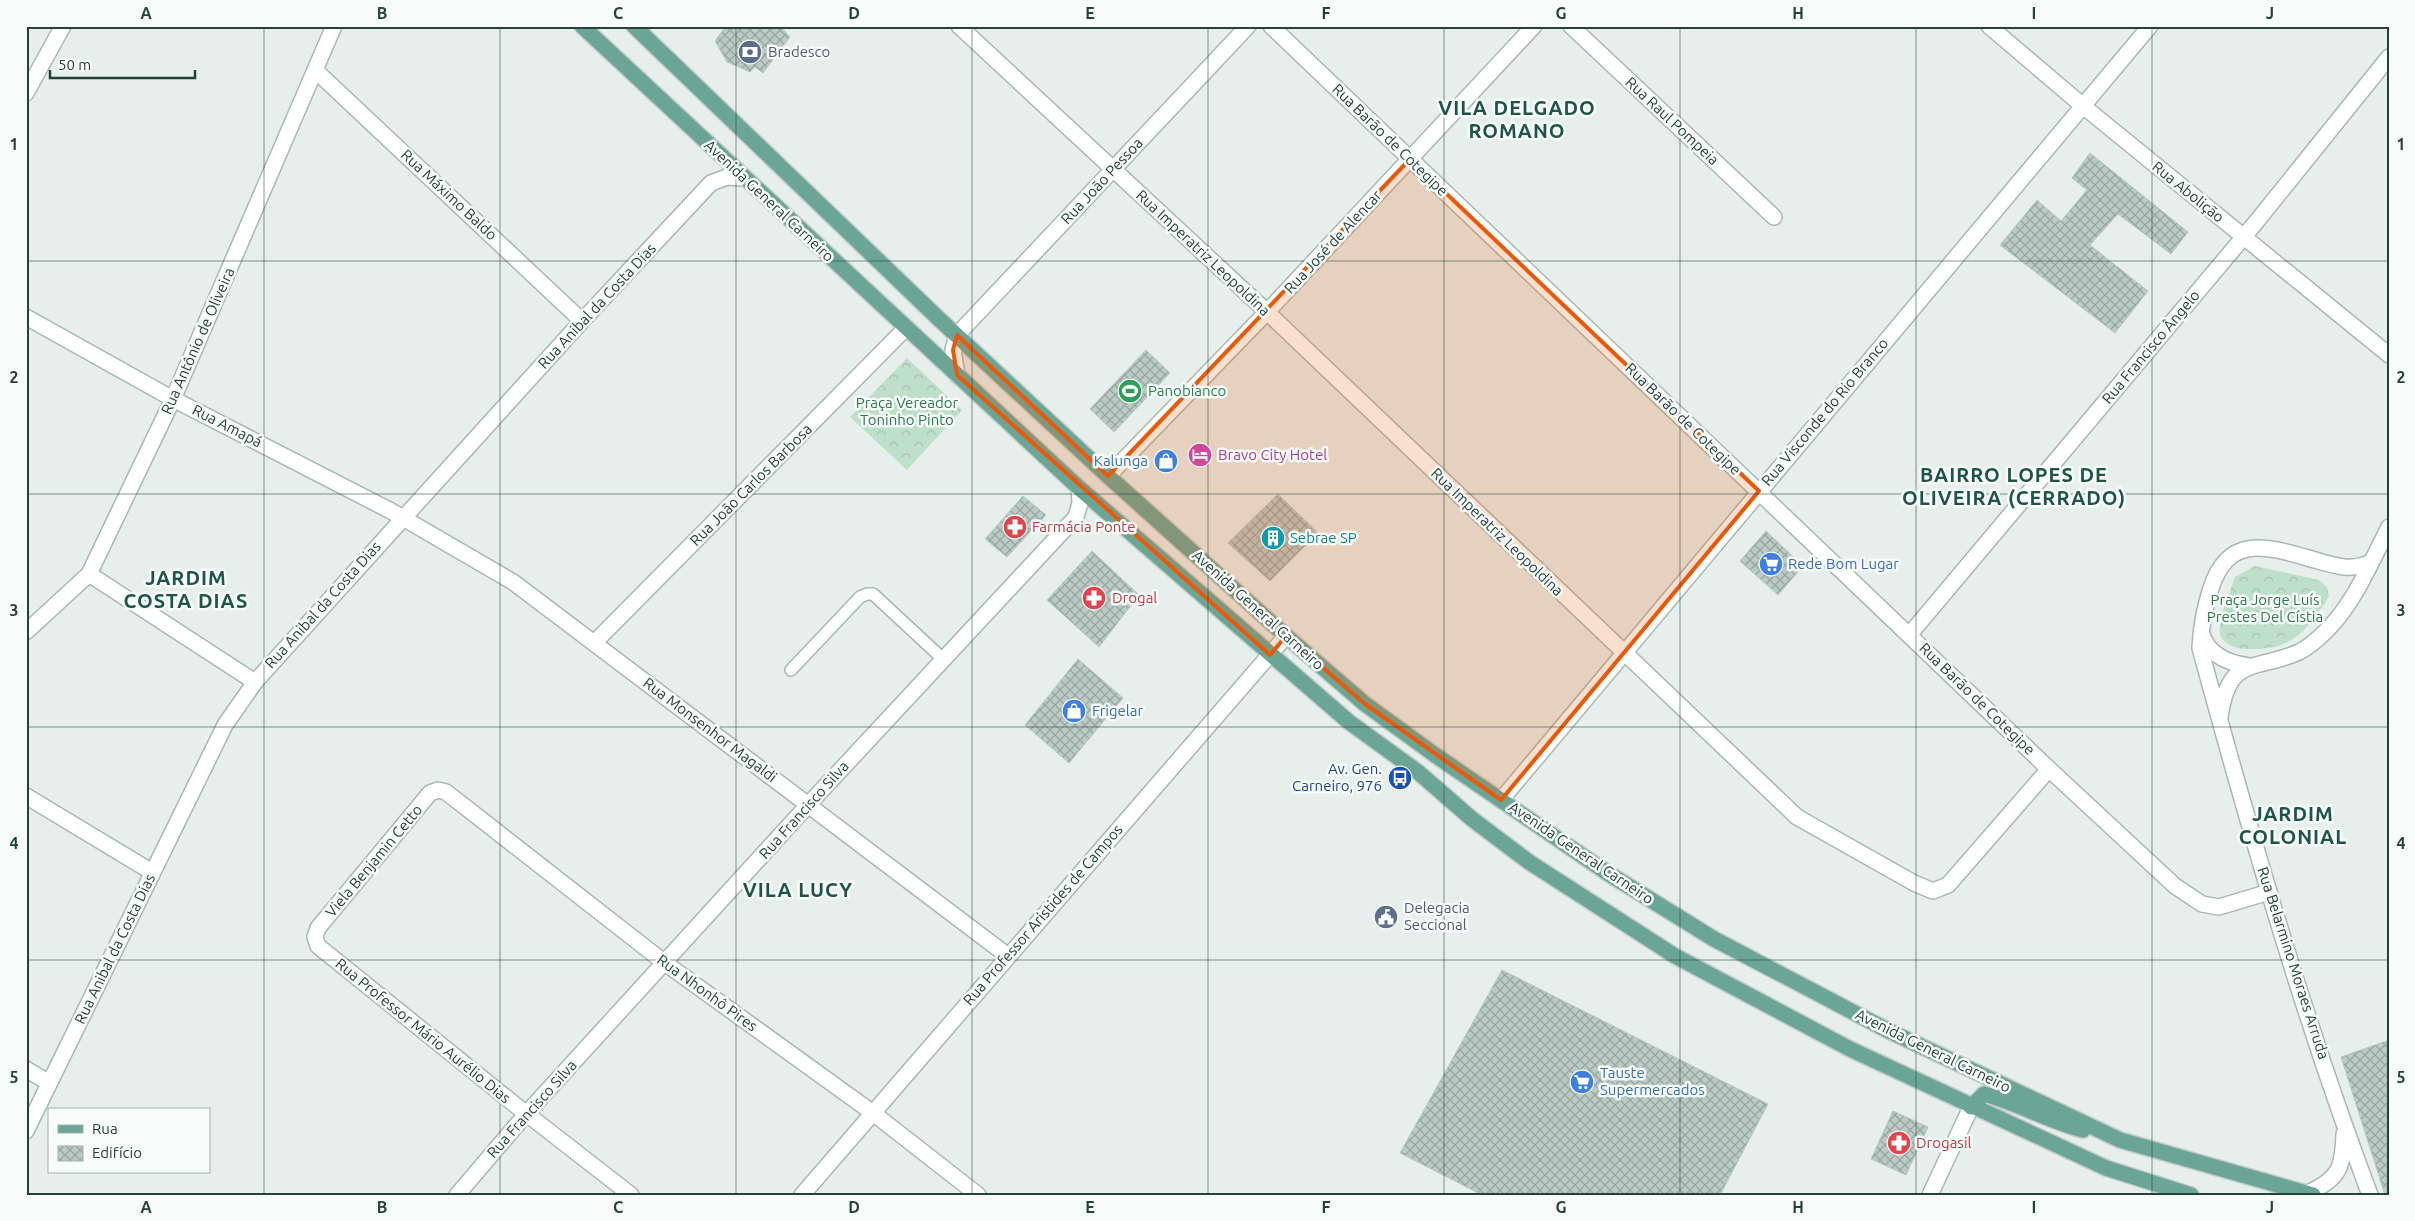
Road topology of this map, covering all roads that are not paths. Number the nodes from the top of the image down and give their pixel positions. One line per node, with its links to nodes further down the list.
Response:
1 (63, 26): 14 (street)
2 (334, 26): 13 (street, Rua Antônio de Oliveira)
3 (582, 26): 18 (main road, Avenida General Carneiro)
4 (634, 26): 25 (main road, Avenida General Carneiro)
5 (960, 26): 17 (street, Rua Imperatriz Leopoldina)
6 (1248, 26): 17 (street, Rua João Pessoa)
7 (1271, 26): 16 (street, Rua Barão de Cotegipe)
8 (1534, 26): 16 (street, Rua José de Alencar)
9 (1571, 26): 19 (street, Rua Raul Pompeia)
10 (1989, 26): 15 (street, Rua Abolição)
11 (2150, 26): 15 (street, Rua Visconde do Rio Branco)
12 (2386, 67): 20 (street, Rua Francisco Ângelo)
13 (316, 70): 23 (street, Rua Máximo Baldo); 28 (street, Rua Antônio de Oliveira)
14 (26, 93)
15 (2082, 106): 20 (street, Rua Abolição); 31 (street, Rua Visconde do Rio Branco)
16 (1410, 159): 21 (street, Rua José de Alencar); 31 (street, Rua Barão de Cotegipe)
17 (1113, 169): 21 (street, Rua Imperatriz Leopoldina); 25 (street, Rua João Pessoa)
18 (743, 178): 23 (street, Rua Anibal da Costa Dias); 24 (main road, Avenida General Carneiro)
19 (1774, 216)
20 (2243, 237): 26 (street, Rua Abolição); 40 (street, Rua Francisco Ângelo)
21 (1267, 312): 29 (street, Rua José de Alencar); 43 (street, Rua Imperatriz Leopoldina)
22 (26, 317): 28 (street, Rua Amapá)
23 (582, 321): 32 (street, Rua Anibal da Costa Dias)
24 (906, 328): 27 (main road, Avenida General Carneiro); 42 (street, Rua João Carlos Barbosa)
25 (957, 335): 27 (street); 29 (main road, Avenida General Carneiro)
26 (2389, 355)
27 (957, 375): 30 (main road, Avenida General Carneiro)
28 (173, 399): 32 (street, Rua Amapá); 36 (street, Rua Antônio de Oliveira)
29 (1108, 476): 41 (main road, Avenida General Carneiro)
30 (1080, 488): 44 (main road, Avenida General Carneiro); 45 (street, Rua Francisco Silva)
31 (1758, 491): 40 (street, Rua Barão de Cotegipe); 43 (street, Rua Visconde do Rio Branco)
32 (403, 517): 42 (street, Rua Monsenhor Magaldi); 48 (street, Rua Anibal da Costa Dias)
33 (2389, 527): 34 (street)
34 (2371, 562): 35 (street, Rua Belarmino Moraes Arruda); 37 (street)
35 (2339, 567): 37 (street); 38 (street, Rua Belarmino Moraes Arruda)
36 (89, 574): 39 (street, Rua Antônio de Oliveira); 48 (street)
37 (2346, 605): 46 (street)
38 (2201, 625): 46 (street); 49 (street, Rua Belarmino Moraes Arruda)
39 (26, 632)
40 (1910, 634): 50 (street, Rua Barão de Cotegipe)
41 (1286, 636): 44 (street, Rua Professor Aristides de Campos); 53 (main road, Avenida General Carneiro)
42 (595, 642): 54 (street, Rua Monsenhor Magaldi)
43 (1624, 653): 50 (street, Rua Imperatriz Leopoldina); 53 (street, Rua Visconde do Rio Branco)
44 (1270, 655): 58 (street, Rua Professor Aristides de Campos); 62 (main road, Avenida General Carneiro)
45 (943, 659): 47 (lane); 54 (street, Rua Francisco Silva)
46 (2248, 666): 49 (street)
47 (791, 670)
48 (255, 682): 55 (street, Rua Anibal da Costa Dias)
49 (2220, 721): 56 (street, Rua Belarmino Moraes Arruda)
50 (2049, 769): 56 (street, Rua Barão de Cotegipe)
51 (438, 790): 57 (street, Viela Benjamin Cetto); 59 (street, Rua Nhonhô Pires)
52 (26, 796): 55 (street)
53 (1501, 800): 67 (main road, Avenida General Carneiro)
54 (808, 805): 58 (street, Rua Monsenhor Magaldi); 59 (street, Rua Francisco Silva)
55 (152, 872): 61 (street, Rua Anibal da Costa Dias)
56 (2269, 892): 65 (street, Rua Belarmino Moraes Arruda)
57 (315, 937): 64 (street, Rua Professor Mário Aurélio Dias)
58 (1008, 956): 63 (street, Rua Professor Aristides de Campos)
59 (665, 963): 63 (street, Rua Nhonhô Pires); 64 (street, Rua Francisco Silva)
60 (26, 1069): 61 (street)
61 (49, 1083): 66 (street, Rua Anibal da Costa Dias)
62 (1972, 1107): 67 (main road); 73 (street); 74 (main road, Avenida General Carneiro)
63 (873, 1113): 71 (street, Rua Professor Aristides de Campos); 72 (street, Rua Nhonhô Pires)
64 (527, 1114): 69 (street, Rua Francisco Silva); 70 (street, Rua Professor Mário Aurélio Dias)
65 (2345, 1127): 68 (street, Rua Belarmino Moraes Arruda); 75 (street, Rua Belarmino Moraes Arruda)
66 (26, 1131)
67 (2120, 1140): 68 (main road, Avenida General Carneiro)
68 (2310, 1194)
69 (457, 1195)
70 (631, 1195)
71 (802, 1195)
72 (978, 1195)
73 (1930, 1195)
74 (2191, 1195)
75 (2370, 1195)

